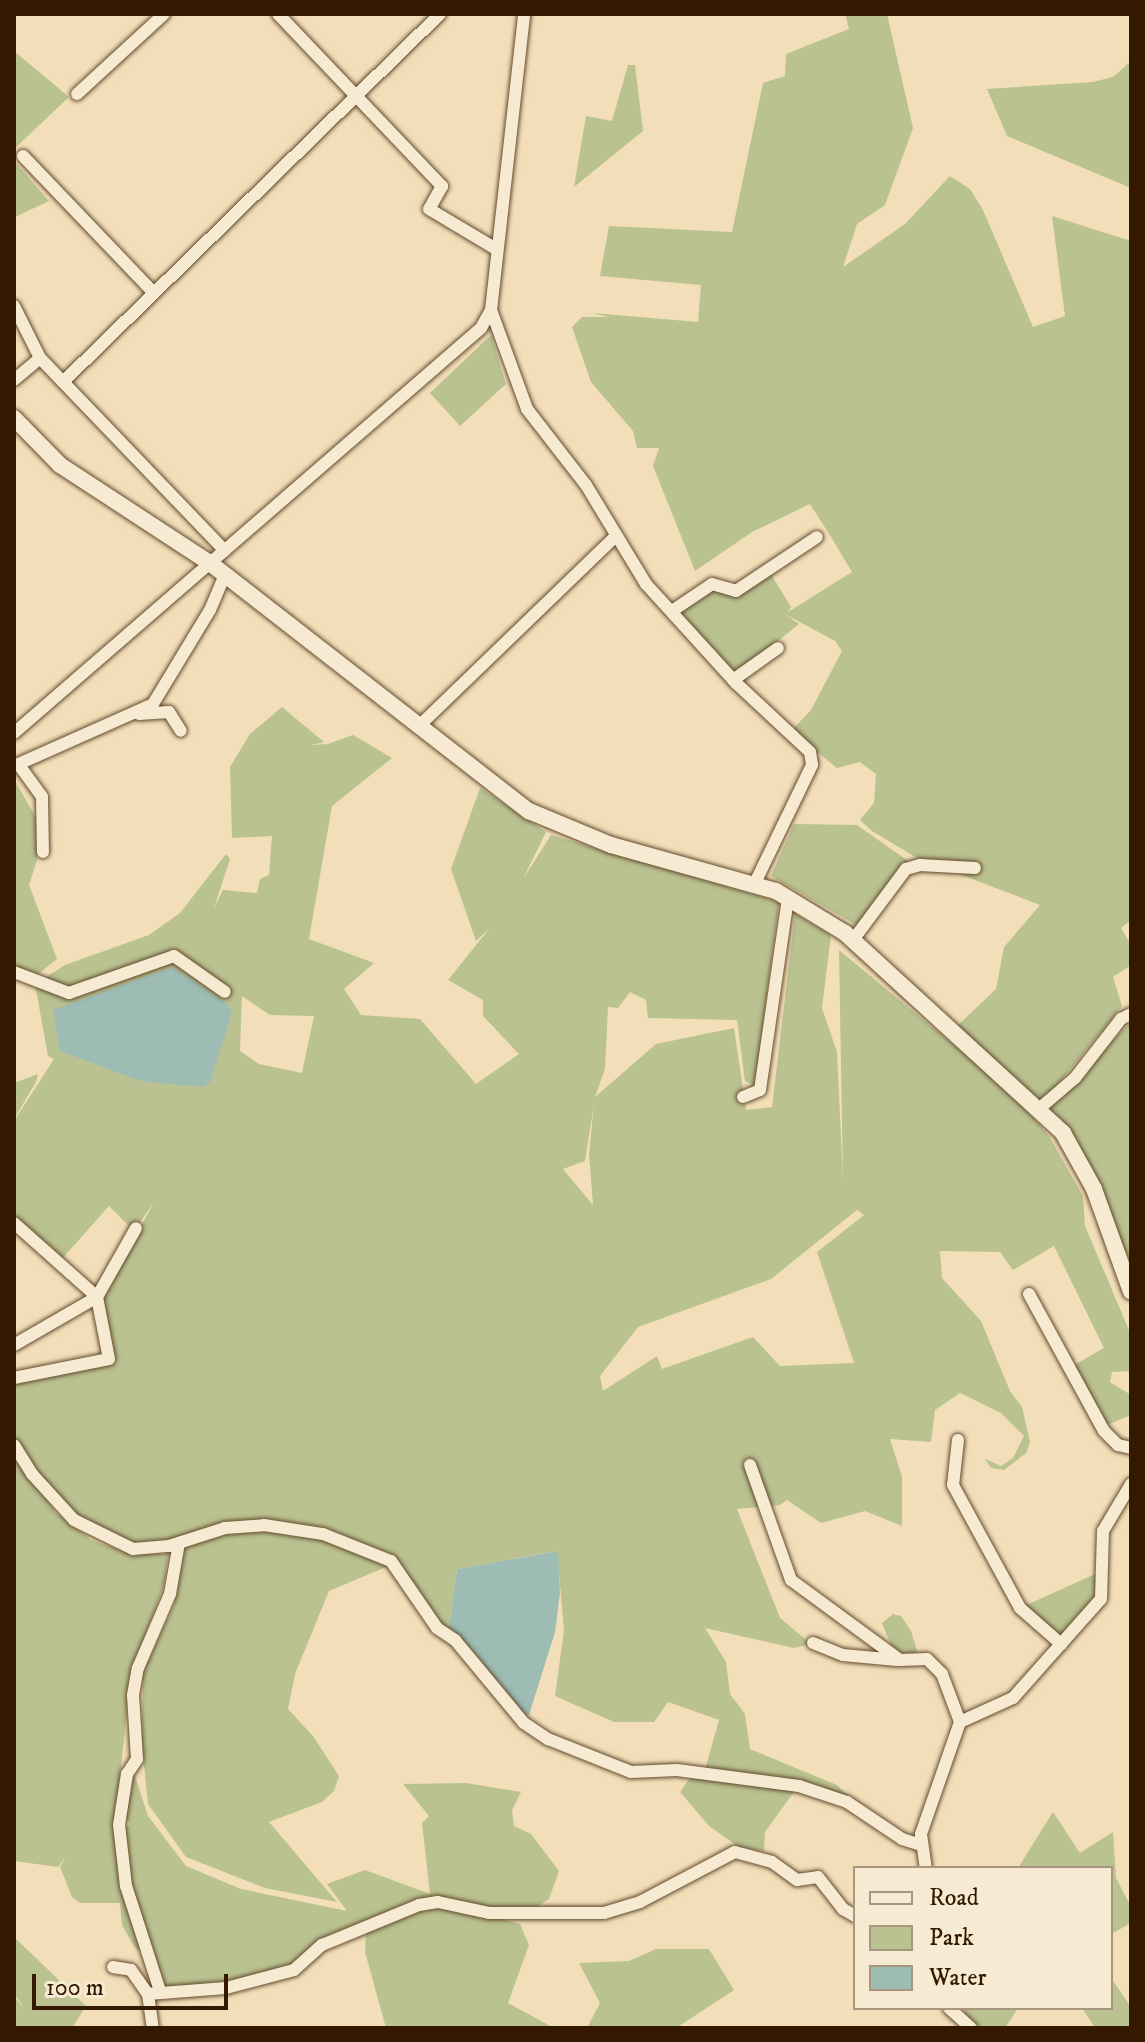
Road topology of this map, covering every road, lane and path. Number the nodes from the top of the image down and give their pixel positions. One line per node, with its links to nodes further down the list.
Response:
1 (164, 14): 5 (street)
2 (278, 14): 6 (street)
3 (440, 14): 6 (street)
4 (524, 14): 8 (street)
5 (77, 94)
6 (355, 97): 8 (street); 9 (street)
7 (23, 156): 9 (street)
8 (496, 249): 11 (street)
9 (153, 292): 14 (street)
10 (14, 306): 12 (street)
11 (491, 310): 16 (street); 18 (street)
12 (40, 358): 13 (street); 14 (street)
13 (14, 380)
14 (63, 382): 18 (street)
15 (14, 418): 19 (street)
16 (616, 536): 21 (street); 25 (street)
17 (817, 537): 21 (street)
18 (225, 551): 19 (street)
19 (210, 563): 20 (street); 27 (street)
20 (225, 574): 24 (street); 25 (street)
21 (672, 611): 23 (street)
22 (778, 648): 23 (street)
23 (733, 680): 31 (street)
24 (139, 714): 26 (street); 28 (street)
25 (418, 727): 31 (street)
26 (181, 731)
27 (14, 733)
28 (16, 766): 29 (street)
29 (43, 852)
30 (975, 868): 33 (street)
31 (755, 883): 32 (street)
32 (788, 897): 33 (street); 37 (street)
33 (853, 940): 38 (street)
34 (14, 972): 35 (street)
35 (225, 992)
36 (1131, 1014): 38 (street)
37 (743, 1097)
38 (1040, 1108): 41 (street)
39 (136, 1228): 43 (street)
40 (16, 1229): 43 (street)
41 (1131, 1292)
42 (1029, 1294): 48 (street)
43 (97, 1297): 44 (street); 45 (street)
44 (14, 1345)
45 (14, 1378)
46 (958, 1440): 53 (street)
47 (14, 1445): 51 (street)
48 (1131, 1448)
49 (750, 1465): 54 (street)
50 (1131, 1484): 53 (street)
51 (179, 1543): 56 (street); 60 (street)
52 (813, 1643): 54 (street)
53 (1061, 1644): 55 (street)
54 (900, 1660): 55 (street)
55 (960, 1722): 56 (street)
56 (922, 1845): 57 (street)
57 (926, 1866)
58 (853, 1915): 60 (street)
59 (113, 1967): 60 (street)
60 (154, 1993): 62 (street)
61 (951, 2010): 63 (street)
62 (153, 2028)
63 (971, 2028)

